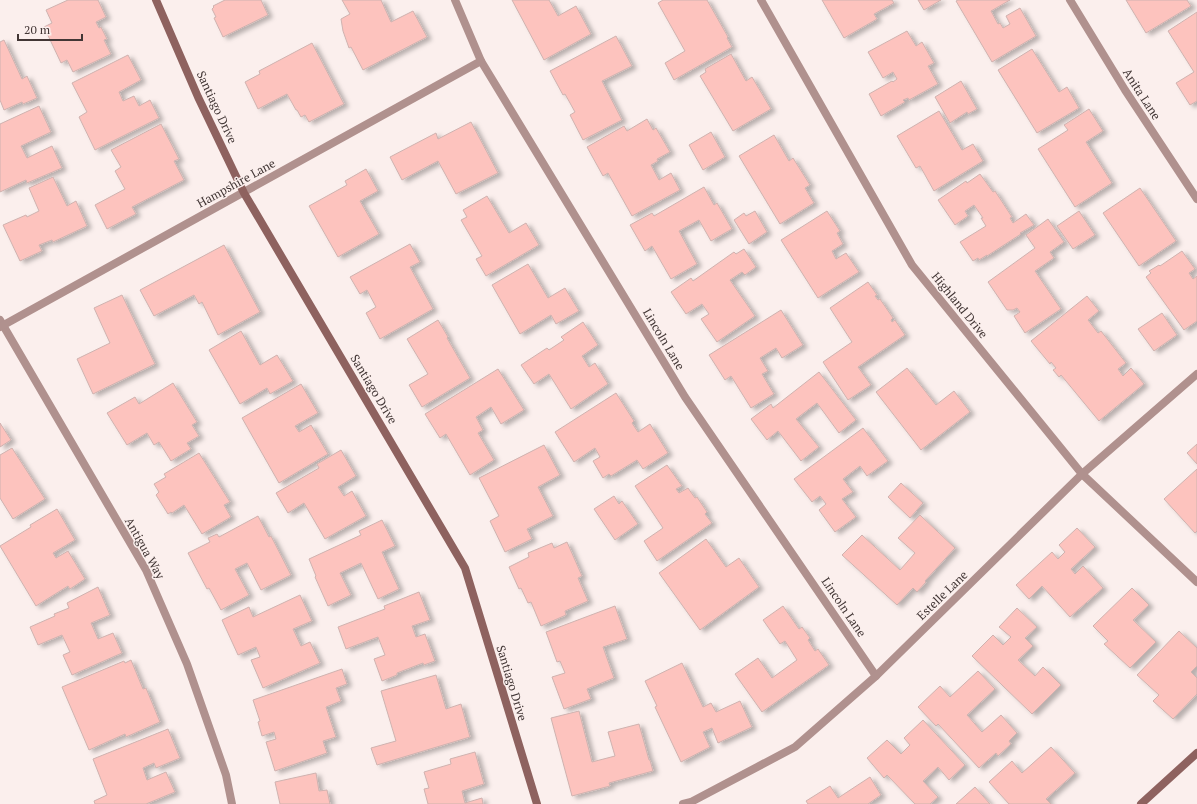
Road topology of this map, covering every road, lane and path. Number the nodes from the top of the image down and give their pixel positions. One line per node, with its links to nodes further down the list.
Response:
1 (156, 0): 6 (street, Santiago Drive)
2 (455, 0): 5 (street, Lincoln Lane)
3 (762, 0): 10 (street, Highland Drive)
4 (1070, 0): 7 (street, Anita Lane)
5 (481, 61): 6 (street, Hampshire Lane); 12 (street, Lincoln Lane)
6 (244, 193): 8 (street, Hampshire Lane); 15 (street, Santiago Drive)
7 (1197, 199)
8 (1, 324): 14 (street, Antigua Way)
9 (1197, 374): 10 (street, Estelle Lane)
10 (1082, 474): 11 (street, Highland Drive); 12 (street, Estelle Lane)
11 (1197, 582)
12 (876, 676): 16 (street, Estelle Lane)
13 (1197, 753): 17 (street)
14 (232, 804)
15 (537, 804)
16 (684, 804)
17 (1141, 804)

